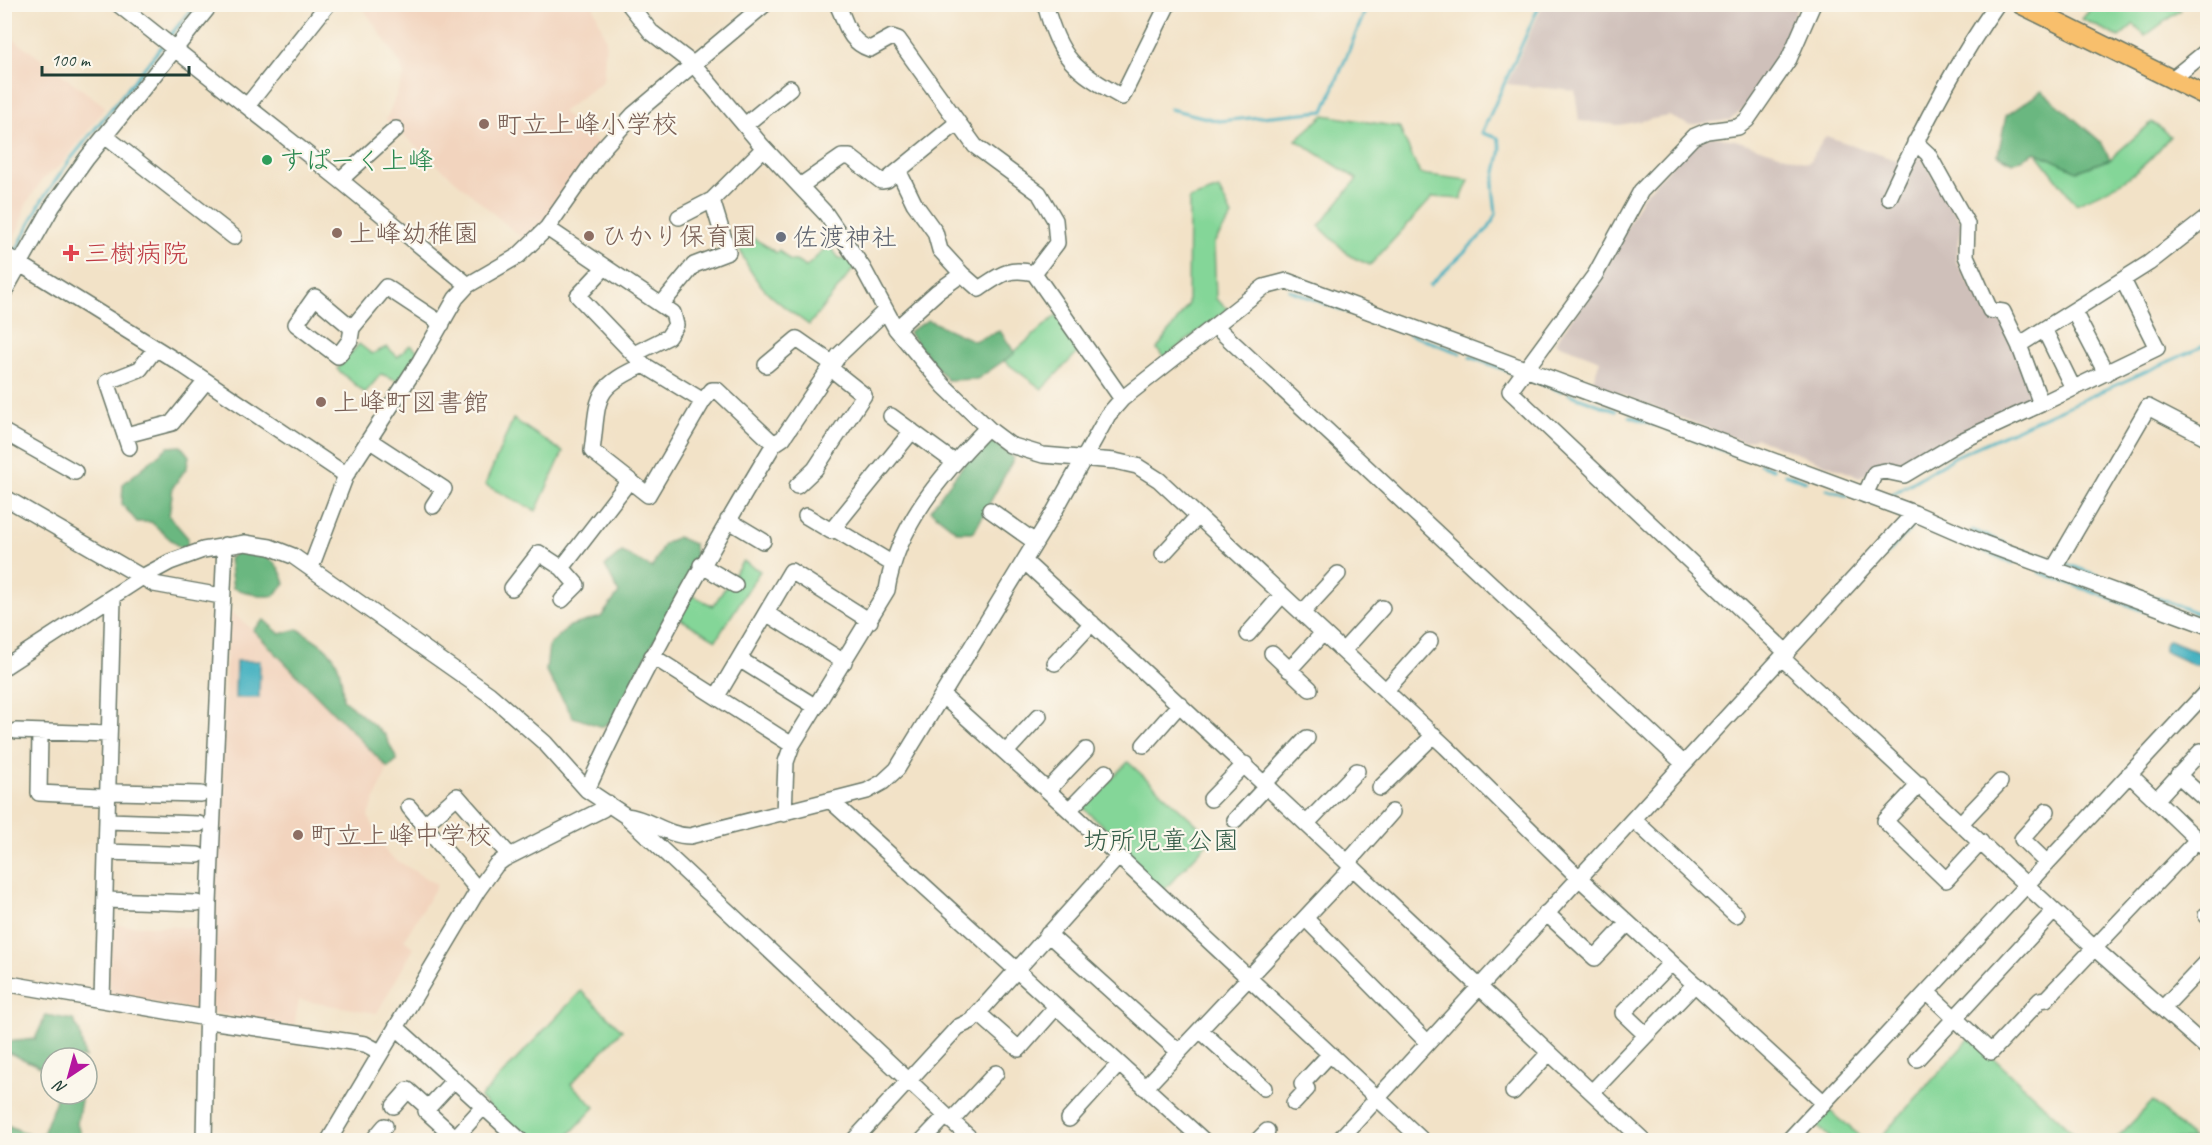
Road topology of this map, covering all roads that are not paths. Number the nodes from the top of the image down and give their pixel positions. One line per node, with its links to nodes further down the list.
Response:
1 (118, 4): 12 (street)
2 (211, 4): 12 (street)
3 (328, 4): 18 (street)
4 (629, 4): 14 (street)
5 (765, 4): 14 (street)
6 (837, 4): 19 (street)
7 (1045, 4): 8 (street)
8 (1167, 4)
9 (1813, 4): 55 (street)
10 (1997, 4): 23 (street)
11 (2020, 4): 15 (main road)
12 (169, 44): 18 (street); 22 (street)
13 (2208, 50): 15 (street)
14 (694, 65): 20 (street); 32 (street)
15 (2171, 80): 17 (main road)
16 (790, 88): 20 (street)
17 (2208, 97)
18 (248, 106): 26 (street)
19 (957, 123): 25 (street); 37 (street)
20 (745, 125): 24 (street)
21 (396, 129): 26 (street)
22 (105, 136): 33 (street); 35 (street)
23 (1915, 142): 28 (street); 50 (street)
24 (764, 148): 27 (street); 29 (street)
25 (899, 172): 27 (street); 38 (street)
26 (340, 180): 40 (street)
27 (800, 186): 43 (street)
28 (1889, 198)
29 (712, 200): 30 (street); 42 (street)
30 (679, 217)
31 (2208, 217): 39 (street)
32 (547, 228): 36 (street); 40 (street)
33 (234, 237)
34 (5, 254): 35 (street)
35 (21, 262): 41 (street); 51 (street)
36 (604, 267): 42 (street); 52 (street)
37 (1034, 273): 38 (street); 59 (street)
38 (962, 274): 48 (street)
39 (2123, 280): 44 (street); 56 (street)
40 (468, 285): 45 (street)
41 (4, 292)
42 (661, 305): 52 (street)
43 (884, 312): 48 (street); 54 (street)
44 (2074, 312): 49 (street); 56 (street)
45 (442, 324): 47 (street); 67 (street)
46 (1215, 326): 55 (street); 59 (street); 139 (street)
47 (352, 328)
48 (896, 329): 63 (street)
49 (2045, 331): 50 (street); 58 (street)
50 (2019, 345): 61 (street)
51 (155, 349): 57 (street); 57 (street)
52 (639, 359): 60 (street); 73 (street)
53 (766, 365): 54 (street)
54 (832, 366): 68 (street); 74 (street)
55 (1527, 369): 75 (street); 113 (street)
56 (2106, 373): 58 (street)
57 (206, 381): 72 (street)
58 (2073, 388): 61 (street)
59 (1122, 399): 69 (street)
60 (704, 401): 68 (street); 73 (street)
61 (2041, 404): 75 (street)
62 (891, 416): 64 (street)
63 (987, 428): 69 (street); 70 (street)
64 (912, 431): 70 (street); 83 (street)
65 (4, 432): 71 (street)
66 (2208, 438): 93 (street)
67 (369, 440): 72 (street); 77 (street)
68 (774, 444): 82 (street)
69 (1084, 460): 81 (street); 85 (street)
70 (954, 462): 89 (street)
71 (75, 472)
72 (346, 475): 91 (street)
73 (629, 481): 92 (street)
74 (797, 486)
75 (1865, 495): 79 (street)
76 (4, 497): 95 (street)
77 (433, 506)
78 (990, 510): 85 (street)
79 (1914, 513): 93 (street); 113 (street)
80 (806, 516): 83 (street)
81 (1197, 516): 87 (street); 98 (street)
82 (728, 520): 84 (street); 90 (street)
83 (833, 528): 89 (street)
84 (763, 541)
85 (1035, 542): 88 (street)
86 (225, 545): 91 (street); 95 (street); 99 (street)
87 (1163, 554)
88 (1024, 561): 106 (street); 124 (street)
89 (891, 563): 105 (street)
90 (701, 565): 96 (street); 114 (street)
91 (311, 567): 148 (street)
92 (562, 568): 97 (street); 101 (street)
93 (2053, 570): 107 (street)
94 (1338, 574): 104 (street)
95 (144, 576): 99 (street); 100 (street)
96 (735, 585)
97 (512, 588)
98 (1282, 595): 104 (street); 109 (street)
99 (221, 596): 204 (street)
100 (112, 599): 118 (street); 130 (street)
101 (562, 600)
102 (1383, 608): 111 (street)
103 (766, 613): 105 (street); 115 (street); 116 (street)
104 (1302, 613): 108 (street)
105 (870, 621): 116 (street)
106 (1092, 623): 117 (street); 125 (street)
107 (2208, 626)
108 (1323, 633): 111 (street); 119 (street)
109 (1248, 634)
110 (1430, 641): 121 (street)
111 (1343, 651): 121 (street)
112 (1272, 653): 119 (street)
113 (1785, 655): 139 (street); 146 (street)
114 (652, 656): 123 (street); 148 (street)
115 (739, 659): 123 (street); 126 (street)
116 (844, 662): 126 (street)
117 (1055, 663)
118 (4, 667)
119 (1289, 670): 120 (street)
120 (1310, 689)
121 (1386, 690): 131 (street)
122 (2208, 690): 142 (street)
123 (717, 696): 133 (street)
124 (943, 696): 136 (street); 154 (street)
125 (1180, 704): 134 (street); 138 (street)
126 (816, 706): 133 (street)
127 (1039, 717): 136 (street)
128 (16, 731): 129 (street)
129 (40, 732): 130 (street); 150 (street)
130 (109, 734): 150 (street)
131 (1434, 735): 147 (street); 178 (street)
132 (1307, 738): 145 (street)
133 (792, 745): 161 (street)
134 (1144, 745)
135 (1086, 750): 149 (street)
136 (1006, 752): 149 (street)
137 (2208, 757): 143 (street)
138 (1245, 764): 145 (street); 152 (street)
139 (1684, 764): 164 (street)
140 (1357, 771): 166 (street)
141 (1106, 772): 158 (street)
142 (2129, 774): 153 (street); 176 (street)
143 (2178, 775): 153 (street); 155 (street)
144 (2000, 782): 167 (street)
145 (1264, 783): 163 (street); 166 (street)
146 (1920, 784): 167 (street); 170 (street)
147 (1380, 788)
148 (587, 790): 156 (street)
149 (1048, 790): 158 (street)
150 (108, 794): 151 (street); 165 (street)
151 (201, 794)
152 (1211, 799)
153 (2156, 800): 171 (street)
154 (831, 801): 161 (street); 192 (street)
155 (2208, 802)
156 (608, 803): 162 (street); 174 (street)
157 (409, 807): 169 (street)
158 (1069, 810): 175 (street)
159 (2047, 811): 176 (street)
160 (1392, 812): 177 (street)
161 (784, 814): 162 (street)
162 (626, 816): 218 (street)
163 (1235, 820)
164 (1634, 820): 178 (street); 185 (street)
165 (107, 821): 168 (street); 172 (street)
166 (1307, 823): 177 (street)
167 (1961, 823): 170 (street)
168 (200, 824)
169 (424, 825): 174 (street); 180 (street)
170 (1981, 842): 179 (street)
171 (2202, 845): 189 (street)
172 (106, 852): 173 (street); 181 (street)
173 (198, 855)
174 (510, 856): 180 (street)
175 (1119, 856): 188 (street); 193 (street)
176 (2047, 863): 179 (street)
177 (1350, 864): 186 (street); 197 (street)
178 (1578, 878): 184 (street); 187 (street)
179 (2026, 885): 183 (street); 198 (street)
180 (478, 890): 205 (street)
181 (105, 900): 182 (street); 199 (street)
182 (196, 903)
183 (2055, 911): 189 (street); 203 (street)
184 (1546, 913): 187 (street); 197 (street)
185 (1736, 915)
186 (1305, 918): 193 (street); 208 (street)
187 (1628, 923): 191 (street)
188 (1048, 934): 192 (street); 210 (street)
189 (2093, 947): 201 (street); 203 (street)
190 (2208, 961): 194 (street)
191 (1671, 963): 196 (street); 207 (street)
192 (1015, 970): 200 (street); 202 (street)
193 (1250, 977): 206 (street); 213 (street)
194 (2202, 978): 201 (street)
195 (4, 983): 199 (street)
196 (1695, 984): 207 (street); 225 (street)
197 (1479, 988): 208 (street); 212 (street)
198 (1928, 993): 203 (street); 225 (street)
199 (102, 1000): 204 (street)
200 (1056, 1007): 202 (street); 215 (street)
201 (2163, 1008): 209 (street)
202 (978, 1013): 218 (street)
203 (1954, 1017): 214 (street)
204 (206, 1018): 211 (street); 234 (street)
205 (396, 1027): 211 (street); 217 (street)
206 (1200, 1030): 210 (street); 220 (street)
207 (1646, 1035): 222 (street)
208 (1428, 1043): 223 (street)
209 (2208, 1049)
210 (1179, 1052): 219 (street)
211 (381, 1053): 235 (street)
212 (1549, 1053): 221 (street); 222 (street)
213 (1330, 1054): 223 (street); 224 (street)
214 (1917, 1059)
215 (1119, 1064): 219 (street); 230 (street)
216 (996, 1072): 229 (street)
217 (454, 1080): 227 (street); 228 (street)
218 (909, 1082): 229 (street); 237 (street)
219 (1145, 1088): 240 (street)
220 (1264, 1088)
221 (1513, 1092)
222 (1592, 1092): 243 (street)
223 (1378, 1099): 241 (street); 242 (street)
224 (1294, 1103)
225 (1824, 1103): 244 (street)
226 (394, 1106): 228 (street)
227 (483, 1107): 232 (street); 233 (street)
228 (428, 1108): 233 (street)
229 (949, 1118): 238 (street); 239 (street)
230 (1069, 1119)
231 (385, 1126): 236 (street)
232 (514, 1138)
233 (456, 1139)
234 (204, 1140)
235 (329, 1140)
236 (373, 1140)
237 (854, 1140)
238 (923, 1140)
239 (972, 1140)
240 (1203, 1140)
241 (1339, 1140)
242 (1422, 1140)
243 (1643, 1140)
244 (1789, 1140)

